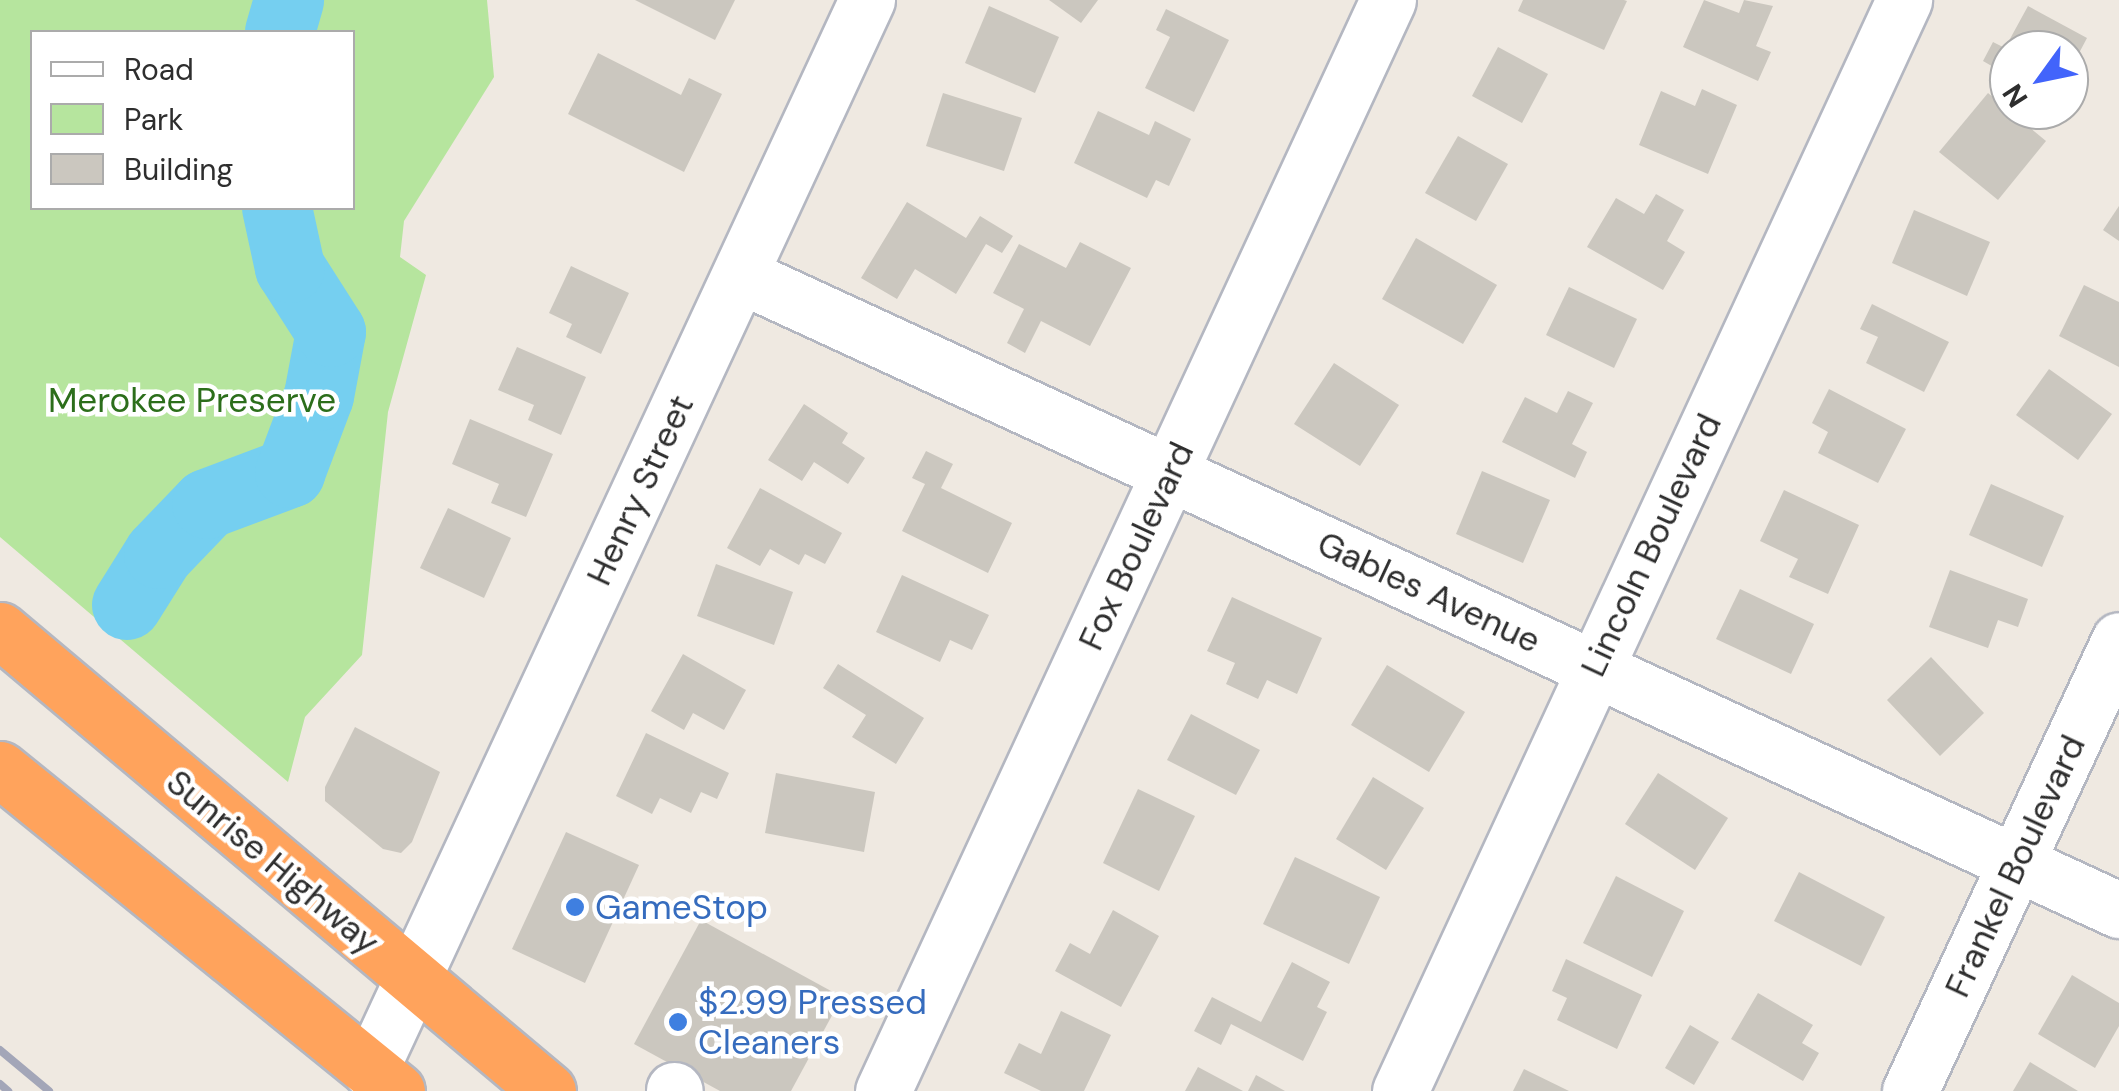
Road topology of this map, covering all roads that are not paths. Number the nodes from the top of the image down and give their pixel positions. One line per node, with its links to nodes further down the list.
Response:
1 (867, 0): 4 (street, Henry Street)
2 (1388, 0): 5 (street, Fox Boulevard)
3 (1904, 0): 8 (street, Lincoln Boulevard)
4 (740, 275): 5 (street, Gables Avenue); 12 (street, Henry Street)
5 (1169, 473): 8 (street, Gables Avenue); 15 (street, Fox Boulevard)
6 (0, 630): 12 (highway, Sunrise Highway)
7 (2119, 640): 10 (street, Frankel Boulevard)
8 (1594, 668): 10 (street, Gables Avenue); 16 (street, Lincoln Boulevard)
9 (0, 769): 13 (highway)
10 (2017, 863): 11 (street, Gables Avenue); 17 (street, Frankel Boulevard)
11 (2119, 910)
12 (412, 980): 13 (street, Henry Street); 14 (highway, Sunrise Highway)
13 (384, 1080)
14 (548, 1091)
15 (882, 1091)
16 (1400, 1091)
17 (1910, 1091)

